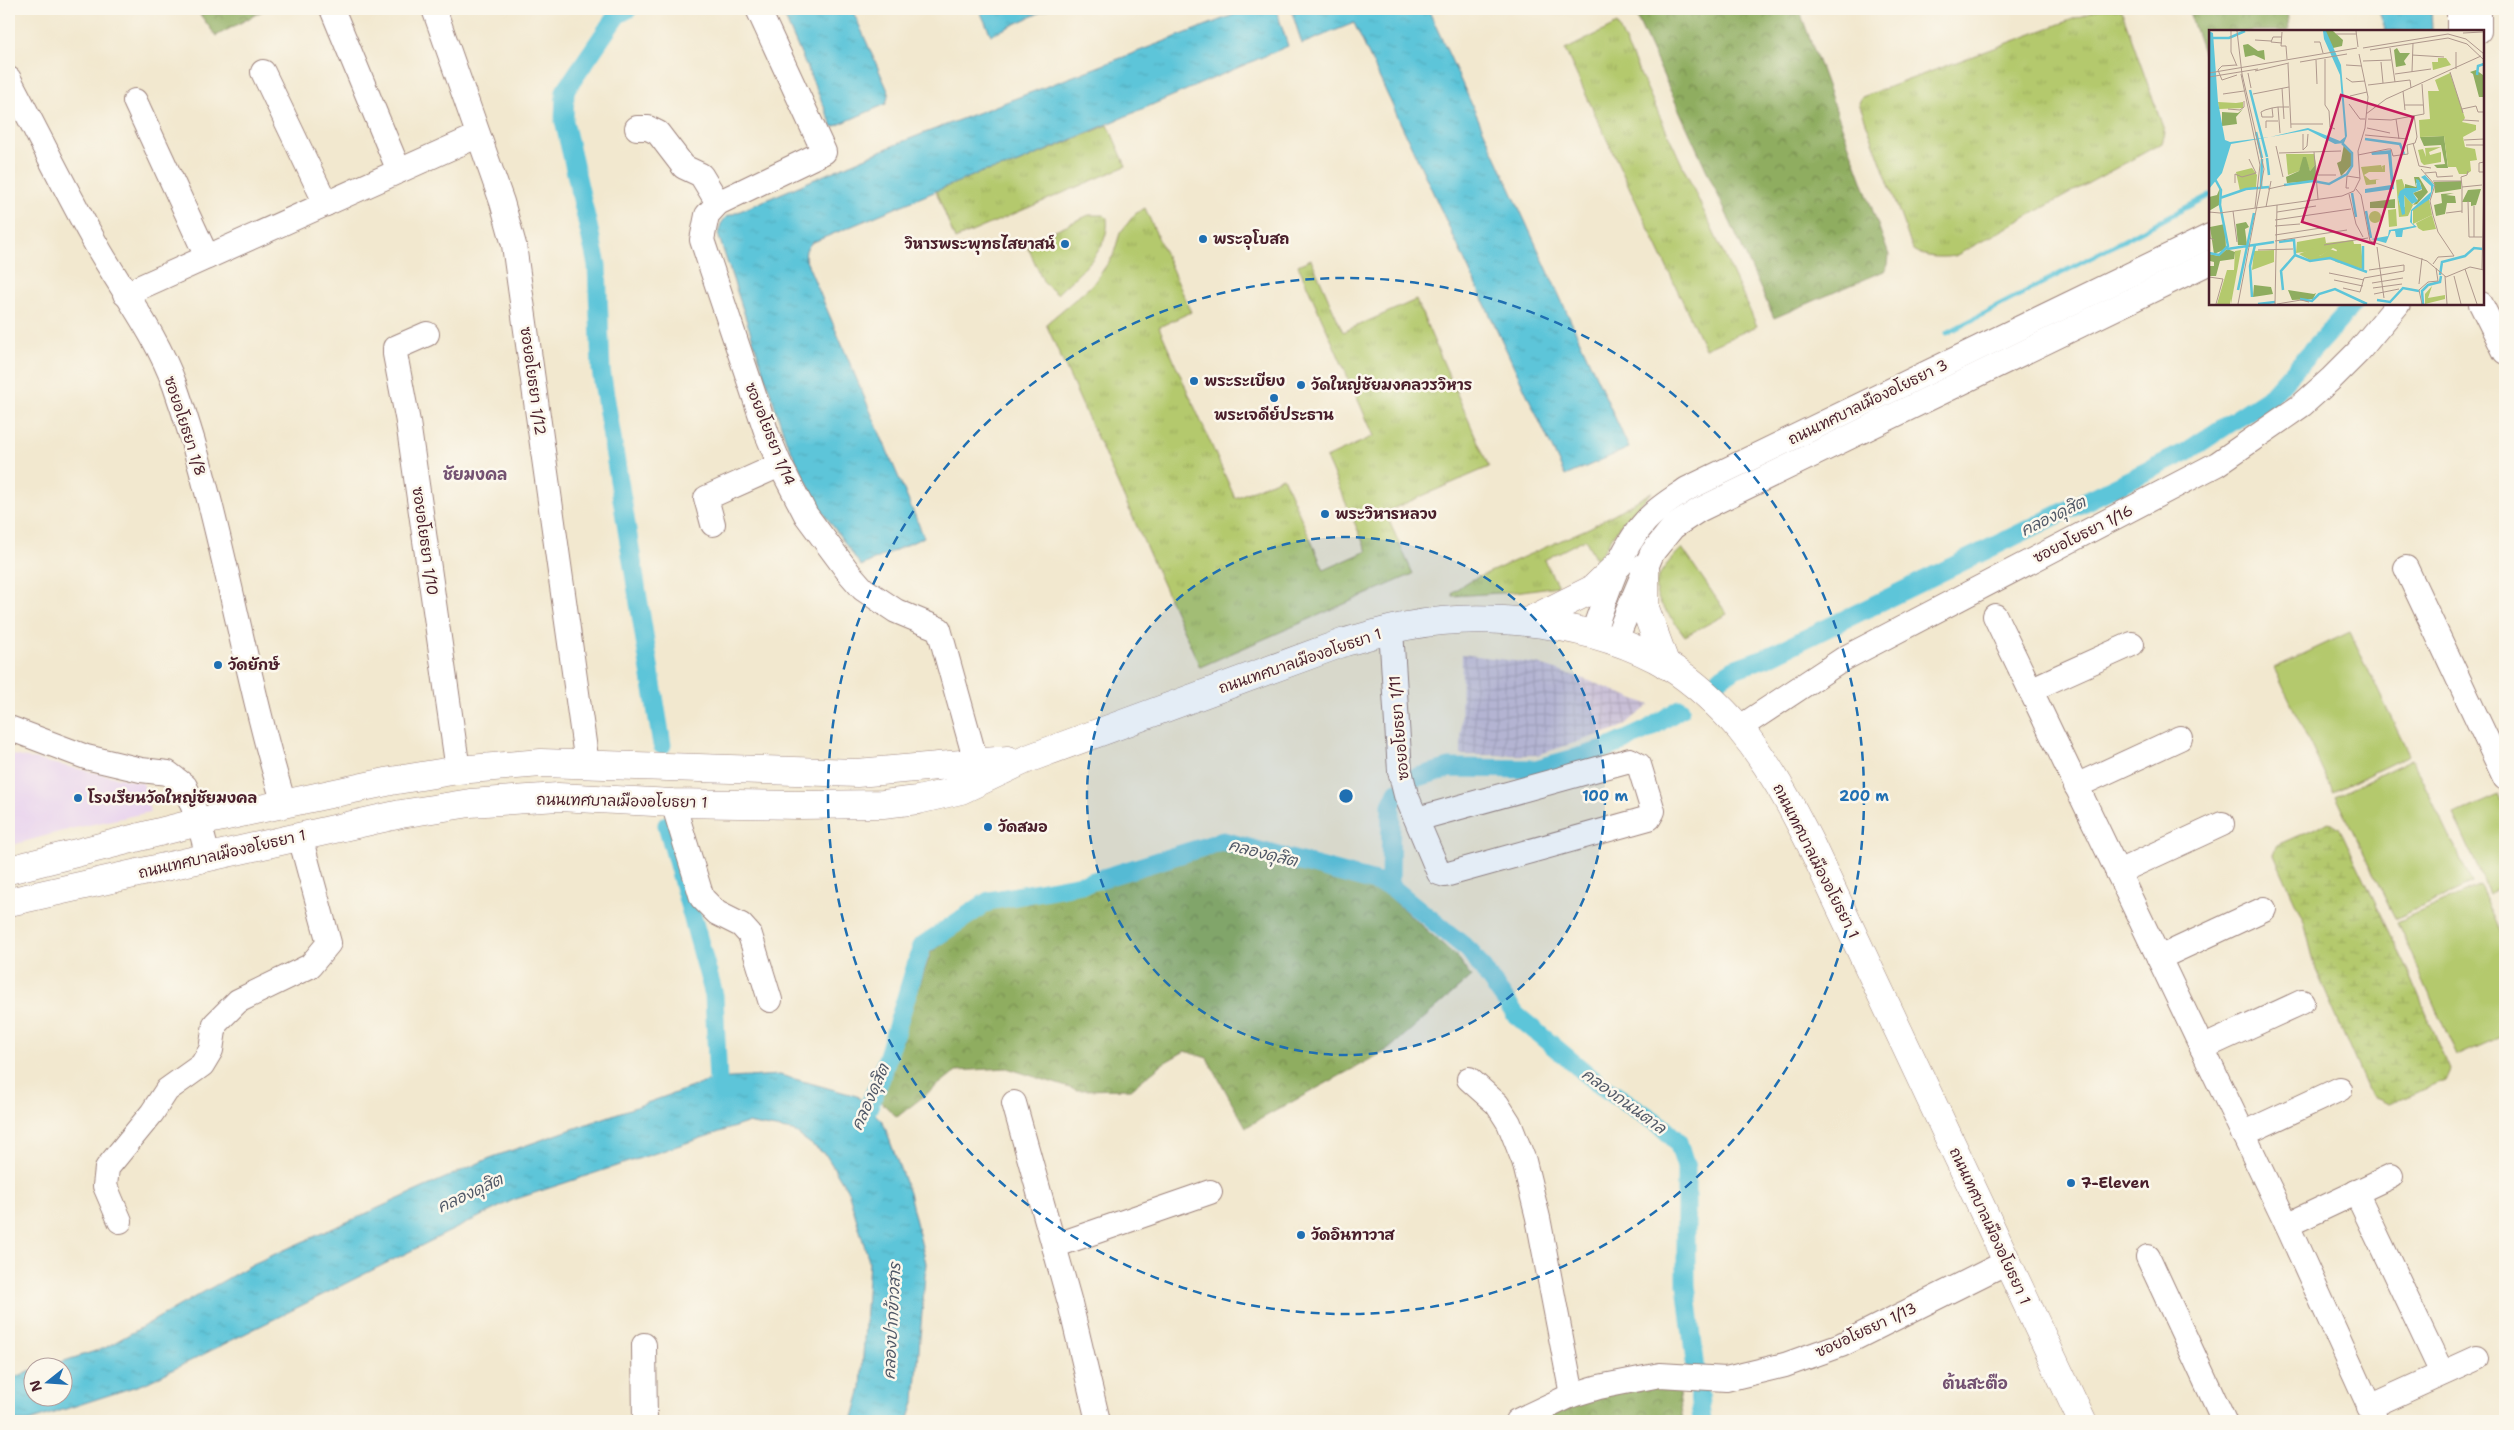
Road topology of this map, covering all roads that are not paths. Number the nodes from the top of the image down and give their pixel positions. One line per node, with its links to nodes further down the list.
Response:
1 (332, 9): 13 (street)
2 (434, 9): 12 (street, ซอยอโยธยา 1/12)
3 (758, 9): 14 (street)
4 (2459, 9): 6 (street)
5 (2479, 9): 7 (street)
6 (2459, 30)
7 (2479, 30)
8 (263, 72): 15 (street)
9 (9, 79): 19 (street, ซอยอโยธยา 1/8)
10 (135, 102): 17 (street)
11 (637, 128): 14 (street)
12 (477, 136): 13 (street); 38 (street, ซอยอโยธยา 1/12)
13 (399, 171): 15 (street)
14 (718, 202): 24 (street, ซอยอโยธยา 1/14)
15 (326, 204): 17 (street)
16 (2209, 236): 26 (street, ถนนเทศบาลเมืองอโยธยา 3)
17 (207, 257): 19 (street)
18 (2209, 262): 26 (street, ถนนเทศบาลเมืองอโยธยา 3)
19 (125, 294): 44 (street, ซอยอโยธยา 1/8)
20 (2397, 305): 36 (street, ซอยอโยธยา 1/16)
21 (2482, 305): 23 (street)
22 (427, 334): 39 (street, ซอยอโยธยา 1/10)
23 (2505, 352)
24 (780, 465): 25 (street); 40 (street, ซอยอโยธยา 1/14)
25 (713, 524)
26 (1632, 566): 29 (main road); 31 (street, ถนนเทศบาลเมืองอโยธยา 3); 33 (main road)
27 (2406, 568): 41 (street)
28 (1995, 616): 34 (street)
29 (1527, 622): 30 (main road, ถนนเทศบาลเมืองอโยธยา 1); 31 (main road, ถนนเทศบาลเมืองอโยธยา 1)
30 (1391, 630): 40 (main road, ถนนเทศบาลเมืองอโยธยา 1); 45 (street, ซอยอโยธยา 1/11)
31 (1603, 639): 33 (main road, ถนนเทศบาลเมืองอโยธยา 1)
32 (2132, 644): 34 (street)
33 (1666, 665): 36 (main road, ถนนเทศบาลเมืองอโยธยา 1)
34 (2030, 690): 42 (street)
35 (9, 728): 46 (street)
36 (1739, 728): 69 (main road, ถนนเทศบาลเมืองอโยธยา 1)
37 (2180, 738): 42 (street)
38 (587, 764): 39 (main road, ถนนเทศบาลเมืองอโยธยา 1); 40 (main road, ถนนเทศบาลเมืองอโยธยา 1)
39 (458, 770): 44 (main road, ถนนเทศบาลเมืองอโยธยา 1)
40 (978, 772): 43 (main road, ถนนเทศบาลเมืองอโยธยา 1)
41 (2505, 778)
42 (2076, 786): 51 (street)
43 (673, 803): 48 (main road, ถนนเทศบาลเมืองอโยธยา 1); 55 (street)
44 (284, 804): 46 (main road, ถนนเทศบาลเมืองอโยธยา 1)
45 (1417, 818): 45 (street, ซอยอโยธยา 1/11)
46 (200, 822): 49 (street); 50 (main road, ถนนเทศบาลเมืองอโยธยา 1)
47 (2222, 824): 51 (street)
48 (300, 837): 49 (main road, ถนนเทศบาลเมืองอโยธยา 1); 65 (street)
49 (208, 857): 52 (main road, ถนนเทศบาลเมืองอโยธยา 1)
50 (9, 870)
51 (2118, 872): 54 (street)
52 (9, 902)
53 (2264, 909): 54 (street)
54 (2159, 958): 57 (street)
55 (770, 1000)
56 (2302, 1002): 57 (street)
57 (2202, 1048): 61 (street)
58 (1469, 1079): 73 (street)
59 (2340, 1089): 61 (street)
60 (1014, 1103): 67 (street)
61 (2243, 1134): 66 (street)
62 (2391, 1176): 64 (street)
63 (1210, 1192): 67 (street)
64 (2356, 1192): 66 (street); 72 (street)
65 (120, 1221)
66 (2287, 1225): 74 (street)
67 (1054, 1246): 76 (street)
68 (2148, 1257): 79 (street)
69 (2007, 1262): 73 (street, ซอยอโยธยา 1/13); 78 (main road, ถนนเทศบาลเมืองอโยธยา 1)
70 (644, 1345): 75 (street)
71 (2476, 1358): 72 (street)
72 (2442, 1373): 74 (street)
73 (1572, 1395): 77 (street, ซอยอโยธยา 1/13)
74 (2372, 1414)
75 (645, 1421)
76 (1098, 1421)
77 (1517, 1421)
78 (2082, 1421)
79 (2224, 1421)

